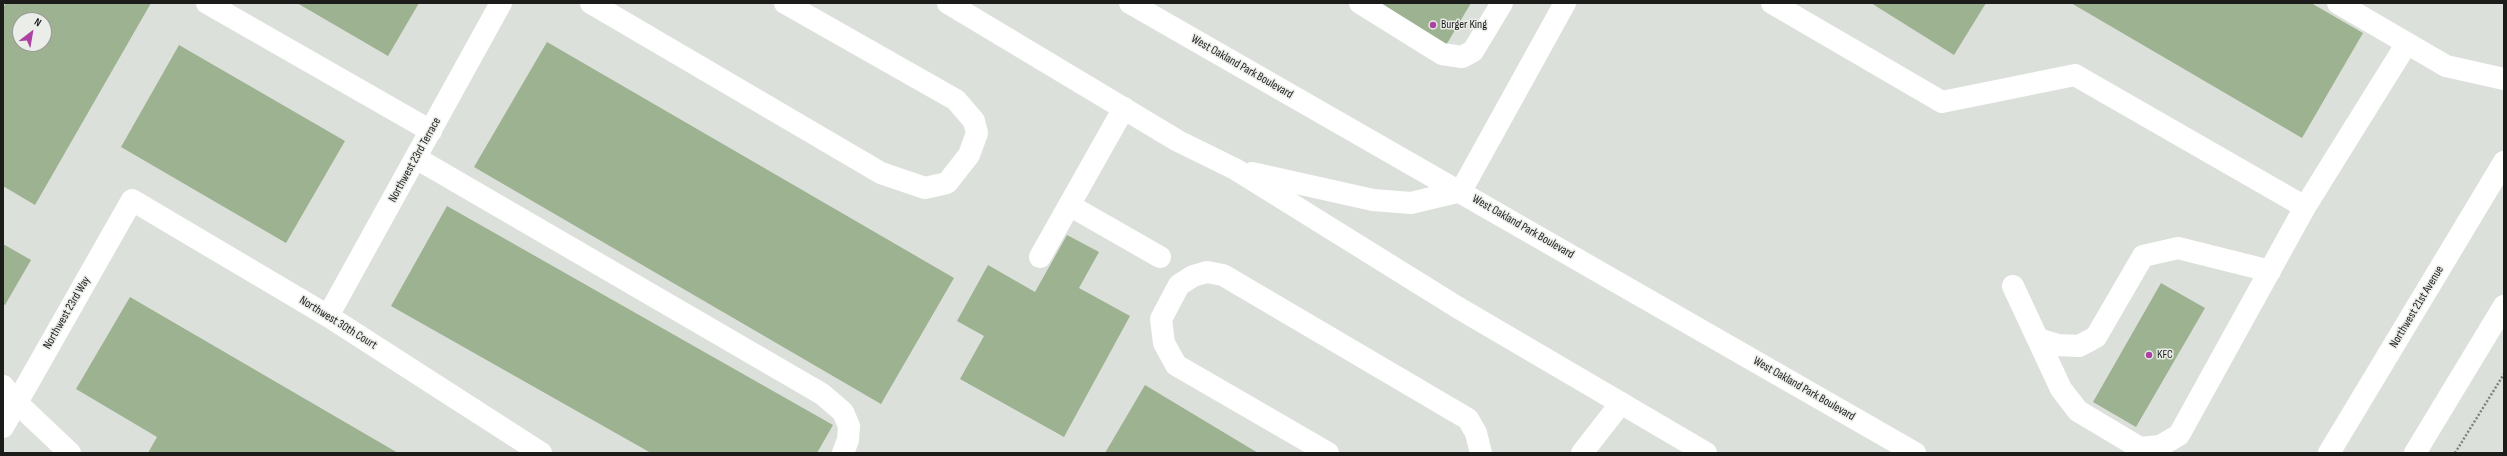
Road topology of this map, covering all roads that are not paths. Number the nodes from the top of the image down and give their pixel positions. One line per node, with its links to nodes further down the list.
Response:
1 (207, 3): 15 (main road)
2 (501, 3): 15 (main road, Northwest 23rd Terrace)
3 (591, 3): 4 (main road)
4 (785, 3)
5 (948, 3): 14 (main road)
6 (1130, 3): 19 (main road, West Oakland Park Boulevard)
7 (1360, 3): 8 (main road)
8 (1502, 3)
9 (1565, 3): 19 (main road)
10 (1772, 3): 22 (main road)
11 (2338, 3): 12 (main road)
12 (2407, 43): 13 (main road); 22 (main road)
13 (2504, 79)
14 (1124, 108): 18 (main road); 21 (main road)
15 (431, 131): 16 (main road, Northwest 23rd Terrace)
16 (416, 158): 27 (main road, Northwest 23rd Terrace); 35 (main road)
17 (2504, 162): 41 (main road, Northwest 21st Avenue)
18 (1235, 169): 19 (main road); 31 (main road)
19 (1461, 191): 40 (main road, West Oakland Park Boulevard)
20 (132, 200): 27 (main road, Northwest 30th Court); 30 (main road, Northwest 23rd Way)
21 (1069, 205): 23 (main road); 24 (main road)
22 (2305, 207): 25 (main road)
23 (1040, 257)
24 (1160, 257)
25 (2270, 271): 29 (main road); 29 (main road)
26 (2013, 286): 29 (main road)
27 (328, 316): 34 (main road, Northwest 30th Court)
28 (2501, 318): 42 (main road)
29 (2038, 339)
30 (9, 394): 32 (main road, Northwest 23rd Way); 33 (main road)
31 (1621, 403): 38 (main road); 39 (main road)
32 (3, 427)
33 (70, 453)
34 (541, 453)
35 (844, 453)
36 (1328, 453): 37 (main road)
37 (1481, 453)
38 (1582, 453)
39 (1706, 453)
40 (1915, 453)
41 (2329, 453)
42 (2415, 453)

